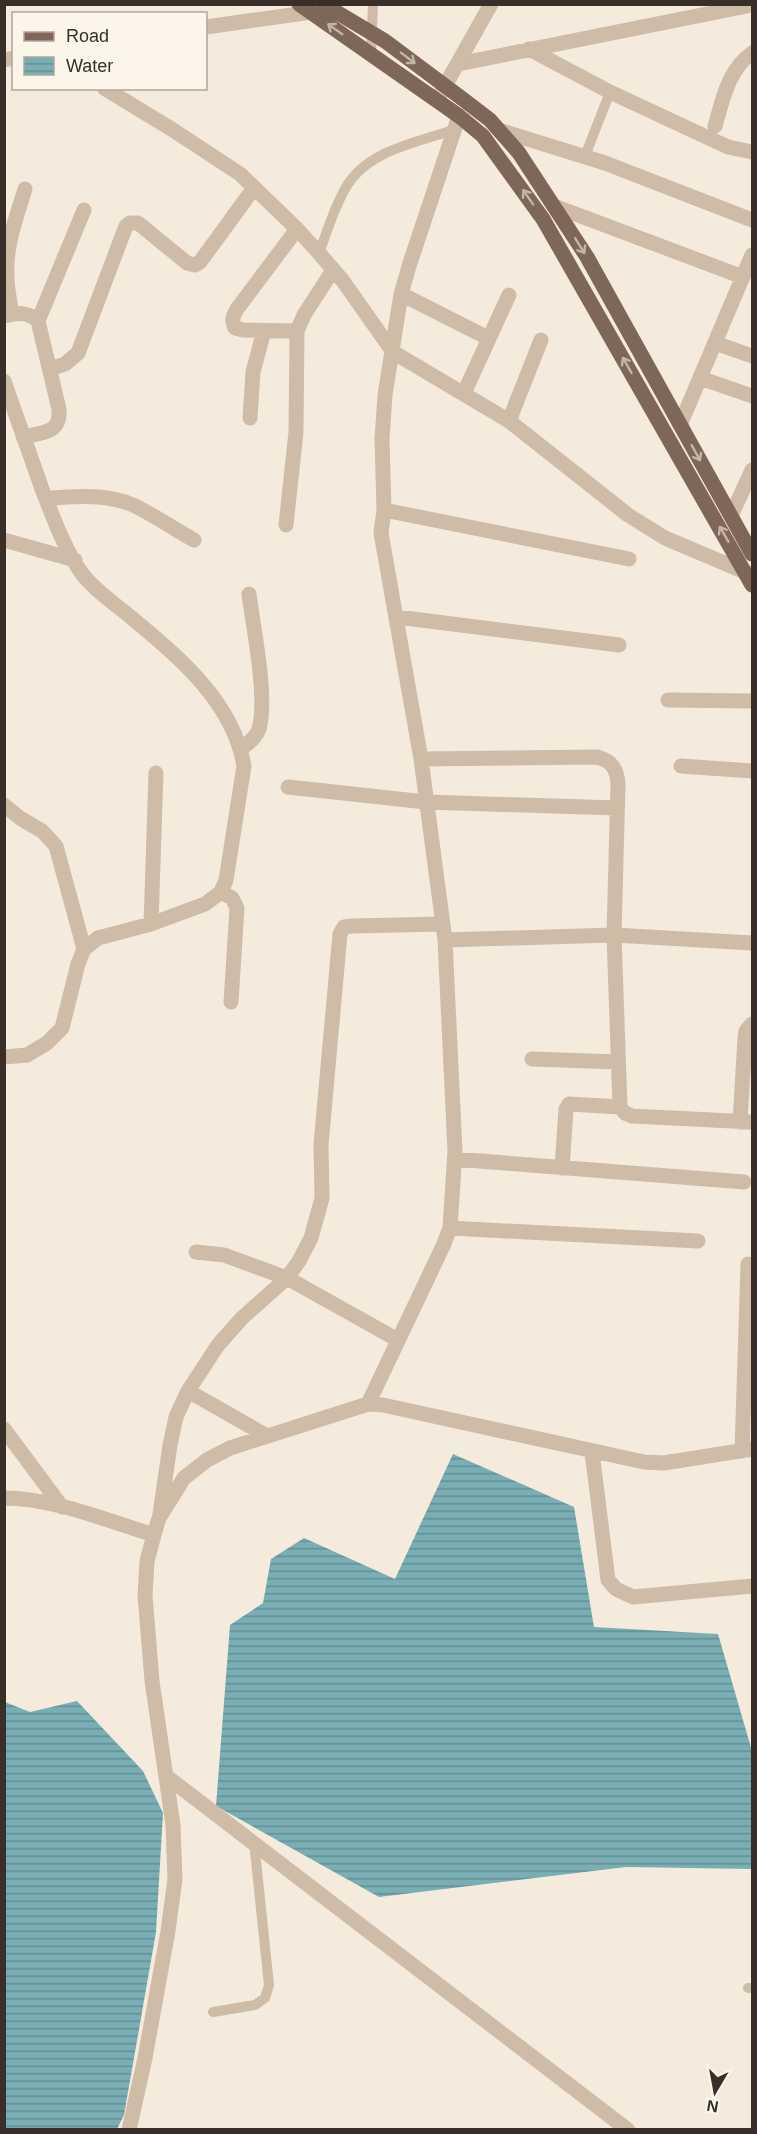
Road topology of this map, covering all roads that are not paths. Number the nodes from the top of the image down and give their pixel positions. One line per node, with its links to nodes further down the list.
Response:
1 (373, 4): 6 (lane)
2 (491, 4): 10 (street)
3 (751, 5): 7 (street)
4 (311, 7): 5 (street); 6 (main road); 9 (main road, one-way to 4)
5 (207, 27)
6 (373, 33): 9 (lane); 11 (main road, one-way to 11)
7 (529, 49): 10 (street); 13 (street)
8 (753, 53): 16 (street)
9 (371, 54): 14 (main road)
10 (458, 64): 11 (street)
11 (446, 86): 14 (street); 17 (main road)
12 (107, 90): 20 (street)
13 (610, 92): 18 (street); 19 (lane)
14 (437, 100): 15 (main road)
15 (457, 123): 26 (lane); 30 (street); 60 (main road, one-way to 15)
16 (716, 126)
17 (499, 130): 19 (street); 22 (main road)
18 (753, 152)
19 (585, 156): 24 (street)
20 (254, 188): 25 (street); 41 (street)
21 (25, 189): 32 (street)
22 (554, 206): 29 (street); 48 (main road, one-way to 48)
23 (84, 210): 33 (street)
24 (753, 220)
25 (297, 229): 26 (street); 34 (street)
26 (319, 253): 28 (street)
27 (753, 255): 29 (street)
28 (333, 270): 35 (street); 39 (street)
29 (743, 277): 38 (street)
30 (401, 294): 36 (street); 39 (street)
31 (509, 295): 36 (street)
32 (8, 315): 33 (street)
33 (38, 321): 41 (street)
34 (264, 331): 35 (street); 46 (street)
35 (297, 332): 54 (street)
36 (488, 338): 44 (street)
37 (540, 340): 47 (street)
38 (715, 343): 40 (street); 42 (street)
39 (393, 352): 44 (street); 52 (street)
40 (753, 356)
41 (50, 369): 49 (street)
42 (700, 378): 45 (street); 48 (street)
43 (4, 381): 49 (street)
44 (464, 393): 47 (street)
45 (753, 396)
46 (250, 418)
47 (509, 420): 60 (street)
48 (680, 425): 53 (main road, one-way to 53)
49 (23, 437): 51 (street)
50 (753, 470): 53 (street)
51 (46, 498): 56 (street); 59 (street)
52 (384, 510): 58 (street); 62 (street)
53 (731, 516): 57 (main road)
54 (286, 525)
55 (4, 540): 59 (street)
56 (194, 540)
57 (753, 554)
58 (629, 559)
59 (75, 560): 66 (street)
60 (750, 577)
61 (249, 594): 66 (street)
62 (397, 617): 63 (street); 67 (street)
63 (619, 645)
64 (668, 700): 65 (street)
65 (753, 701)
66 (241, 749): 75 (street)
67 (421, 759): 72 (street); 74 (street)
68 (681, 766): 69 (street)
69 (753, 771)
70 (156, 773): 76 (street)
71 (288, 787): 72 (street)
72 (426, 802): 74 (street); 77 (street)
73 (4, 805): 80 (street)
74 (617, 808): 78 (street)
75 (221, 892): 76 (street); 81 (street)
76 (151, 924): 80 (street)
77 (444, 932): 78 (street); 88 (street); 95 (street)
78 (614, 935): 79 (street); 85 (street)
79 (753, 943)
80 (84, 949): 83 (street)
81 (231, 1002)
82 (753, 1024): 87 (street)
83 (4, 1057)
84 (532, 1059): 85 (street)
85 (618, 1062): 86 (street)
86 (621, 1107): 87 (street); 89 (street)
87 (746, 1122)
88 (455, 1159): 89 (street); 91 (street)
89 (562, 1168): 90 (street)
90 (744, 1182)
91 (450, 1228): 92 (street); 96 (street)
92 (698, 1241)
93 (196, 1252): 95 (street)
94 (748, 1264): 101 (street)
95 (287, 1278): 96 (street); 97 (street)
96 (399, 1340): 98 (street)
97 (188, 1391): 100 (street); 105 (street)
98 (368, 1404): 100 (street); 102 (street)
99 (4, 1428): 104 (street)
100 (267, 1436): 105 (street)
101 (747, 1450): 102 (street)
102 (591, 1452): 107 (street)
103 (4, 1498): 104 (street)
104 (62, 1507): 106 (street)
105 (159, 1518): 106 (street)
106 (154, 1535): 108 (street)
107 (753, 1586)
108 (166, 1776): 109 (street); 111 (street)
109 (254, 1842): 110 (lane); 112 (street)
110 (213, 2013)
111 (129, 2130)
112 (628, 2130)

